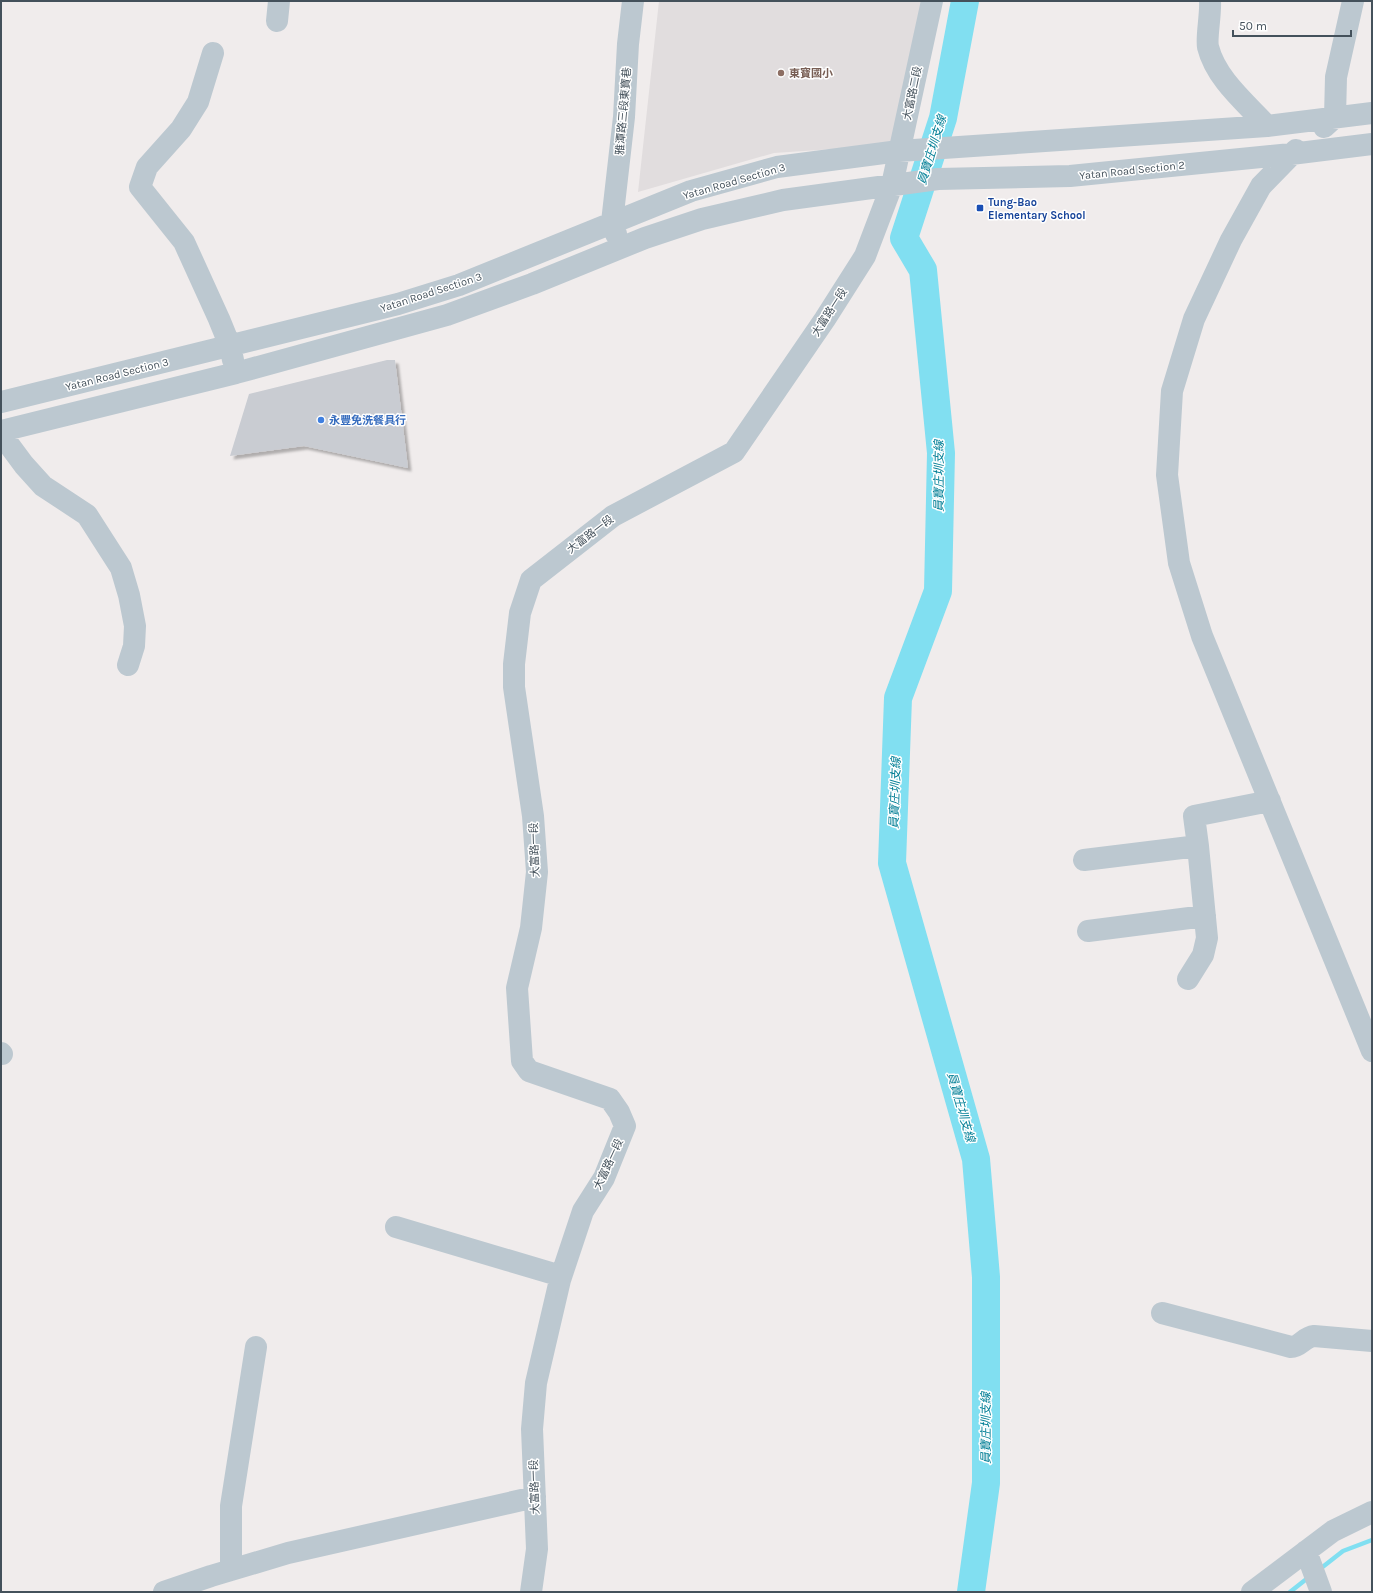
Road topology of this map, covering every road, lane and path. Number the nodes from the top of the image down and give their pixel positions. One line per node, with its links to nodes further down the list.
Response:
1 (633, 1): 15 (street, 雅潭路三段東寶巷)
2 (932, 1): 10 (street, 大富路二段)
3 (1210, 1): 8 (street)
4 (1353, 1): 7 (street)
5 (213, 53): 17 (street)
6 (1372, 113): 7 (street)
7 (1336, 117): 8 (street); 11 (street)
8 (1267, 126): 10 (street)
9 (1372, 144): 11 (street, Yatan Road Section 2)
10 (899, 151): 12 (street, Yatan Road Section 3); 13 (street, 大富路二段)
11 (1291, 154): 13 (street, Yatan Road Section 2); 23 (street)
12 (777, 167): 14 (street); 15 (street, Yatan Road Section 3)
13 (892, 186): 14 (street); 31 (street, 大富路一段)
14 (783, 200): 16 (street)
15 (612, 222): 16 (street); 17 (street, Yatan Road Section 3)
16 (620, 248): 18 (street)
17 (230, 346): 18 (street); 19 (street, Yatan Road Section 3)
18 (236, 372): 20 (street)
19 (1, 402)
20 (1, 431)
21 (1, 434): 22 (street)
22 (128, 665)
23 (1270, 801): 24 (street); 29 (street)
24 (1198, 846): 25 (street); 26 (street)
25 (1084, 860)
26 (1205, 916): 27 (street); 28 (street)
27 (1088, 931)
28 (1188, 979)
29 (1372, 1051)
30 (396, 1227): 31 (street)
31 (561, 1276): 35 (street, 大富路一段)
32 (1162, 1313): 33 (street)
33 (1372, 1341)
34 (256, 1347): 38 (street)
35 (535, 1497): 38 (street); 40 (street, 大富路一段)
36 (1372, 1512): 37 (street)
37 (1306, 1551): 41 (street); 42 (street)
38 (231, 1570): 39 (street)
39 (164, 1592)
40 (531, 1592)
41 (1252, 1592)
42 (1322, 1592)

